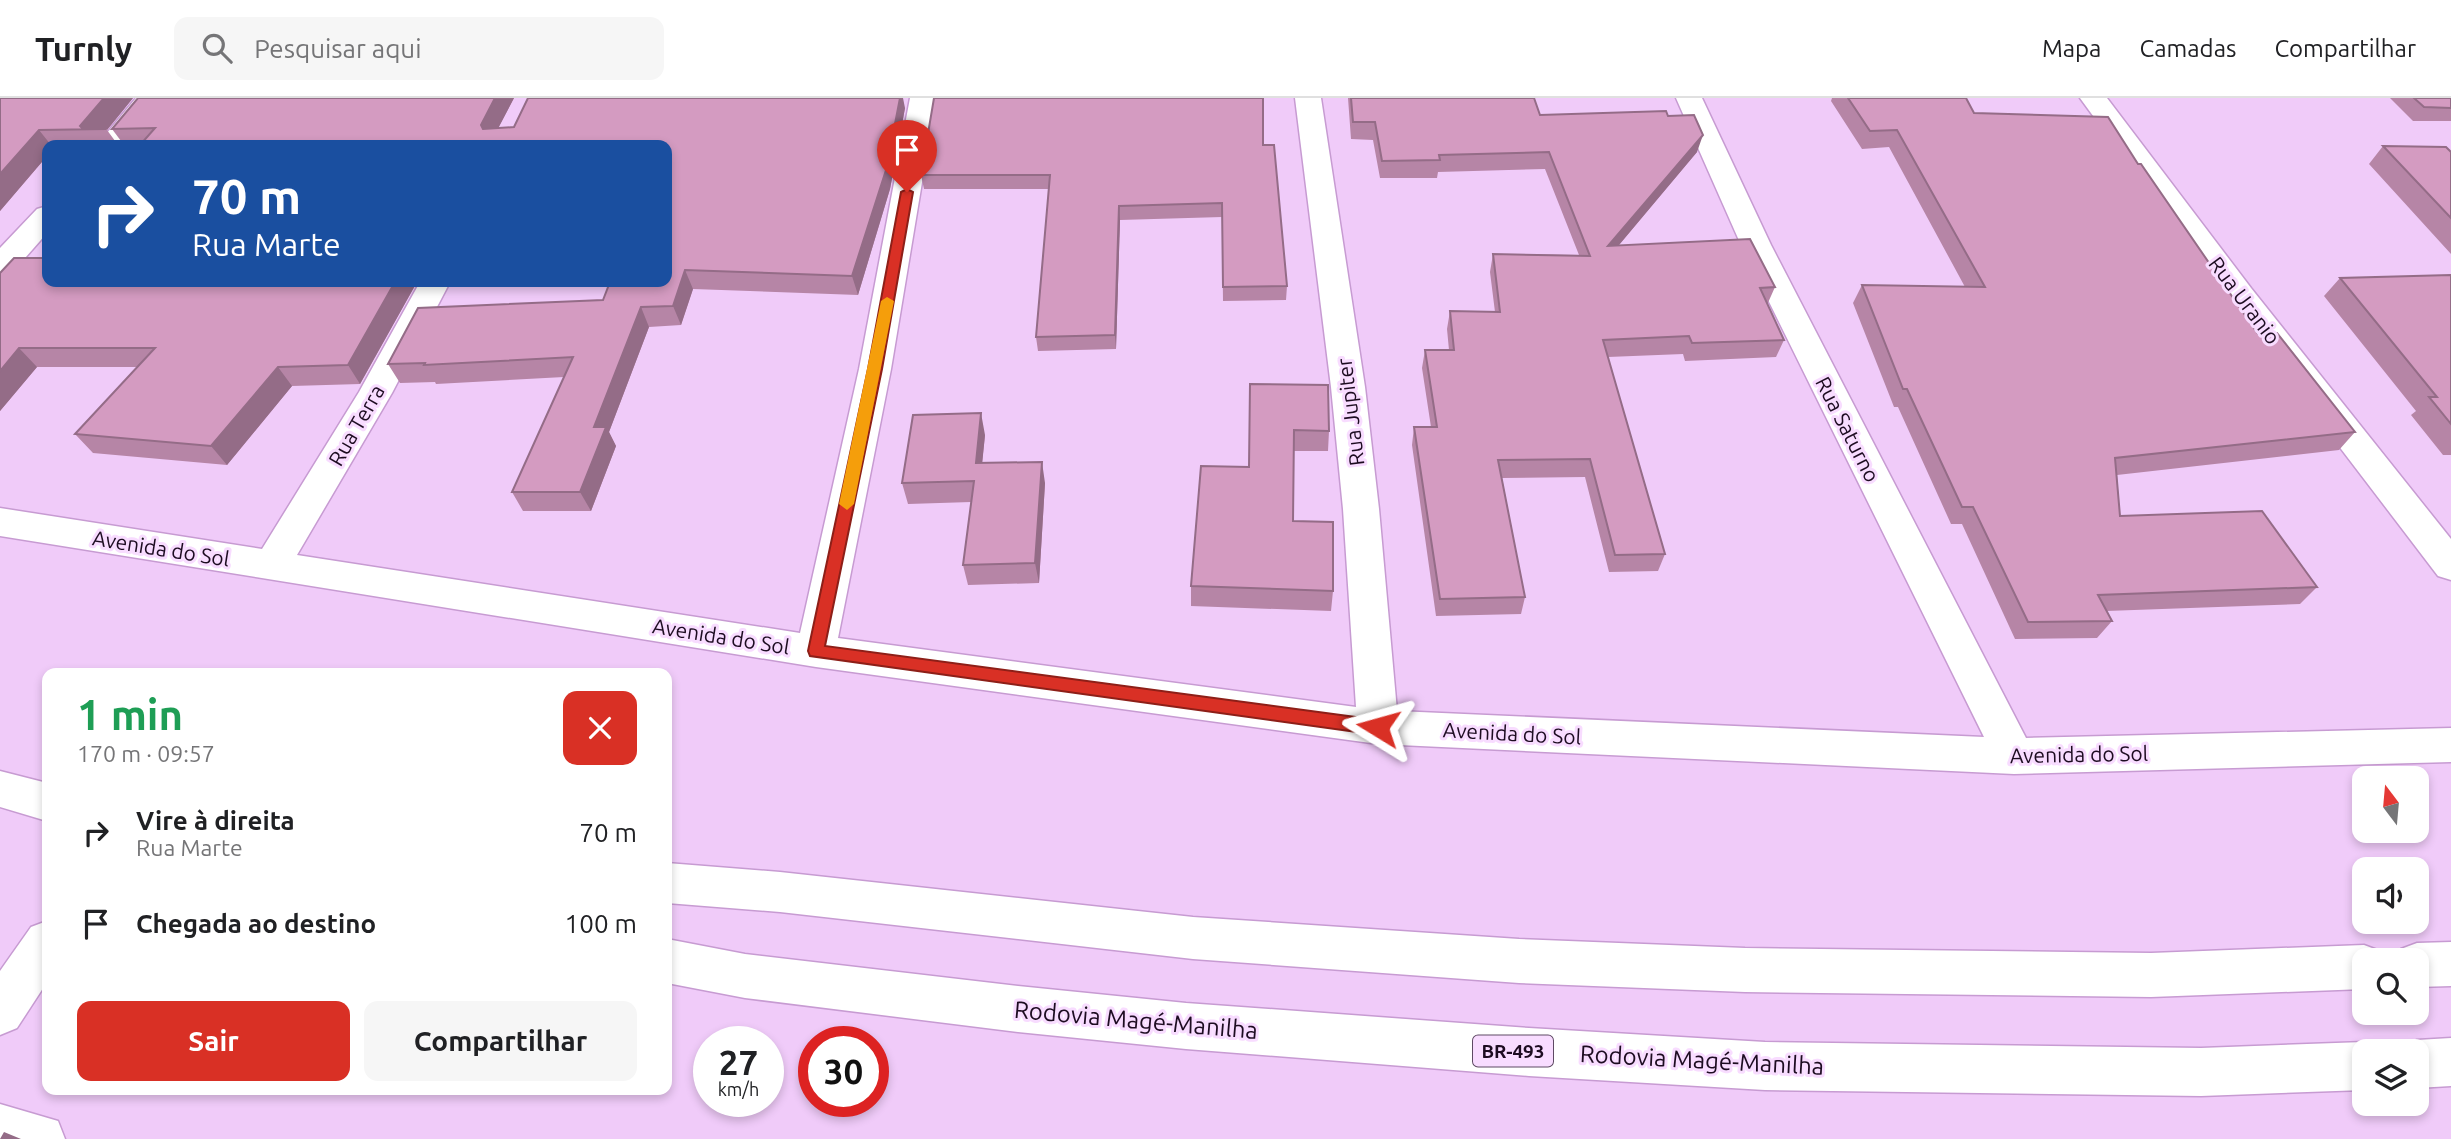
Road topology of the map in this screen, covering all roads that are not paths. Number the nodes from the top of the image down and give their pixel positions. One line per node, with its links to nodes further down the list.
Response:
1 (150, 98): 6 (main road)
2 (923, 98): 13 (main road)
3 (1308, 98): 14 (main road, Rua Jupiter)
4 (1689, 98): 16 (main road, Rua Saturno)
5 (2093, 98): 12 (main road, Rua Uranio)
6 (115, 140)
7 (42, 221): 8 (main road)
8 (0, 267)
9 (432, 287): 11 (main road, Rua Terra)
10 (0, 522): 11 (main road, Avenida do Sol)
11 (272, 565): 13 (main road, Avenida do Sol)
12 (2451, 566)
13 (816, 651): 14 (main road, Avenida do Sol)
14 (1378, 727): 16 (main road, Avenida do Sol)
15 (2451, 745): 16 (main road, Avenida do Sol)
16 (2014, 756)
17 (0, 789): 18 (main road)
18 (42, 801)
19 (672, 883): 24 (main road)
20 (42, 950): 25 (main road)
21 (672, 962): 28 (main road, Rodovia Magé-Manilha / BR-493)
22 (2451, 964): 23 (main road)
23 (2429, 965)
24 (2352, 967)
25 (0, 1013)
26 (2451, 1062): 27 (main road)
27 (2429, 1063)
28 (2352, 1066)
29 (0, 1129): 30 (main road)
30 (40, 1139)

